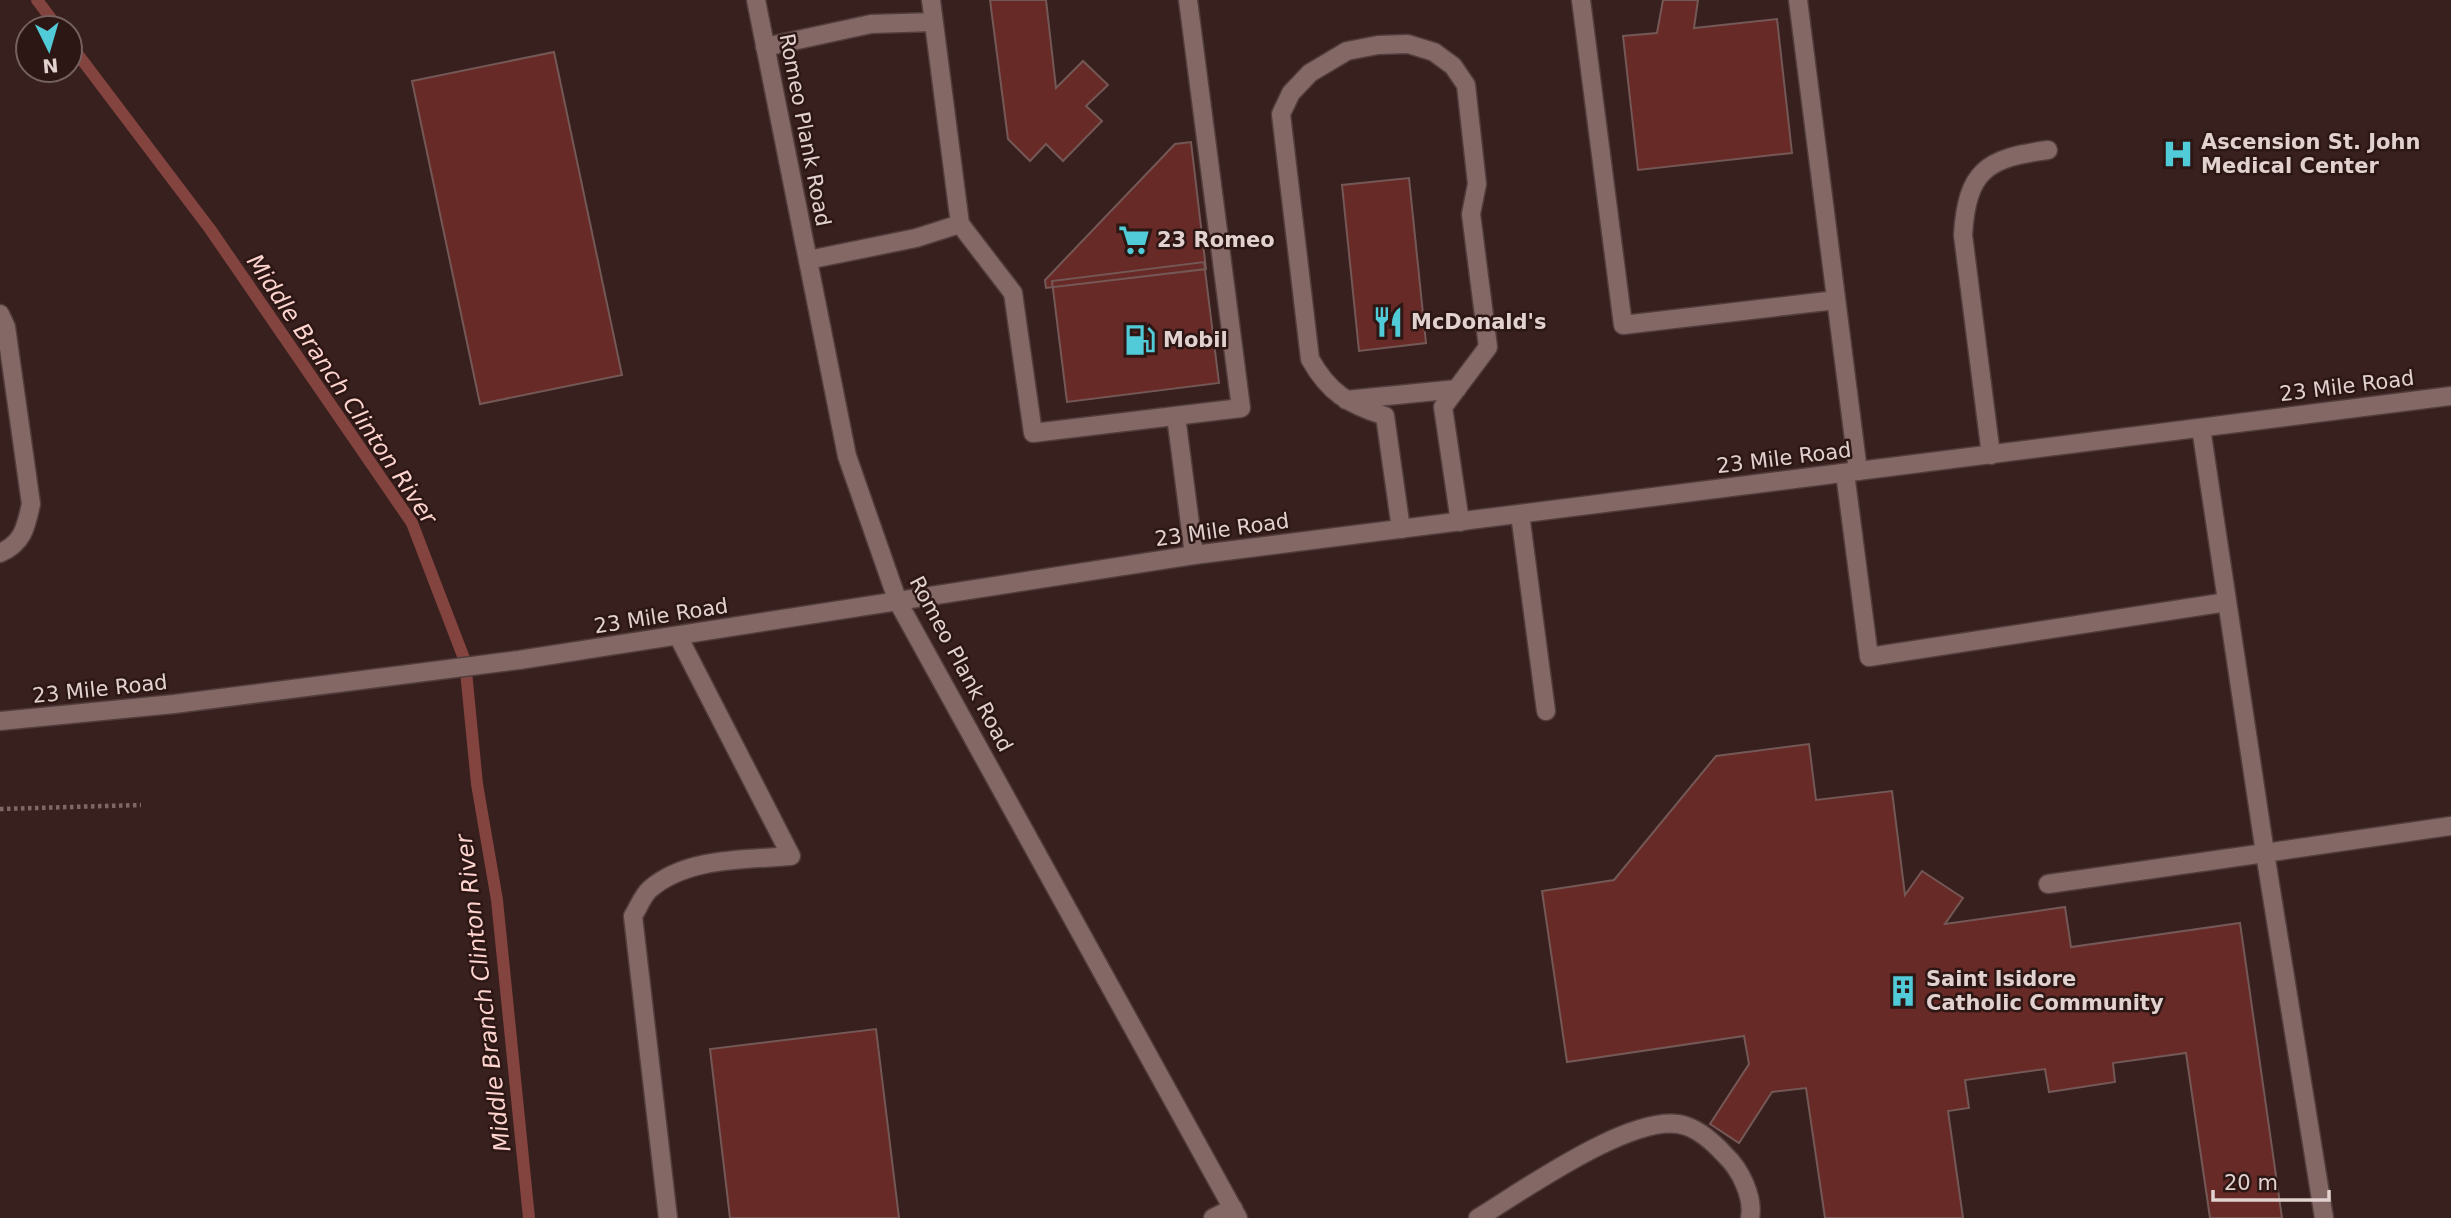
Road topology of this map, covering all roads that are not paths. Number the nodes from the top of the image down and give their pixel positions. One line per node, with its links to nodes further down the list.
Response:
1 (756, 0): 7 (main road, Romeo Plank Road)
2 (931, 0): 6 (main road)
3 (1188, 0): 16 (main road)
4 (1581, 0): 11 (main road)
5 (1798, 0): 11 (main road)
6 (933, 22): 7 (main road); 9 (main road)
7 (765, 47): 10 (main road, Romeo Plank Road)
8 (2048, 149): 18 (main road)
9 (960, 224): 10 (main road); 16 (main road)
10 (808, 260): 25 (main road, Romeo Plank Road)
11 (1836, 300): 19 (main road)
12 (0, 314): 23 (main road)
13 (1457, 389): 15 (main road); 15 (main road); 21 (main road)
14 (2451, 396): 17 (main road, 23 Mile Road)
15 (1346, 400): 22 (main road)
16 (1176, 416): 24 (main road)
17 (2201, 428): 18 (main road, 23 Mile Road); 26 (main road)
18 (1991, 455): 19 (main road, 23 Mile Road)
19 (1852, 472): 20 (main road, 23 Mile Road); 26 (main road)
20 (1520, 514): 21 (main road, 23 Mile Road); 28 (main road)
21 (1460, 522): 22 (main road, 23 Mile Road)
22 (1401, 529): 24 (main road, 23 Mile Road)
23 (0, 553)
24 (1194, 555): 25 (main road, 23 Mile Road)
25 (898, 602): 27 (main road, 23 Mile Road); 33 (main road, Romeo Plank Road)
26 (2227, 602): 31 (main road)
27 (678, 636): 29 (main road, 23 Mile Road); 34 (main road)
28 (1546, 711)
29 (0, 721)
30 (2451, 826): 31 (main road)
31 (2265, 853): 32 (main road); 38 (main road)
32 (2048, 884)
33 (1235, 1213): 35 (main road)
34 (668, 1218)
35 (1213, 1218)
36 (1478, 1218): 37 (main road)
37 (1750, 1218)
38 (2324, 1218)

